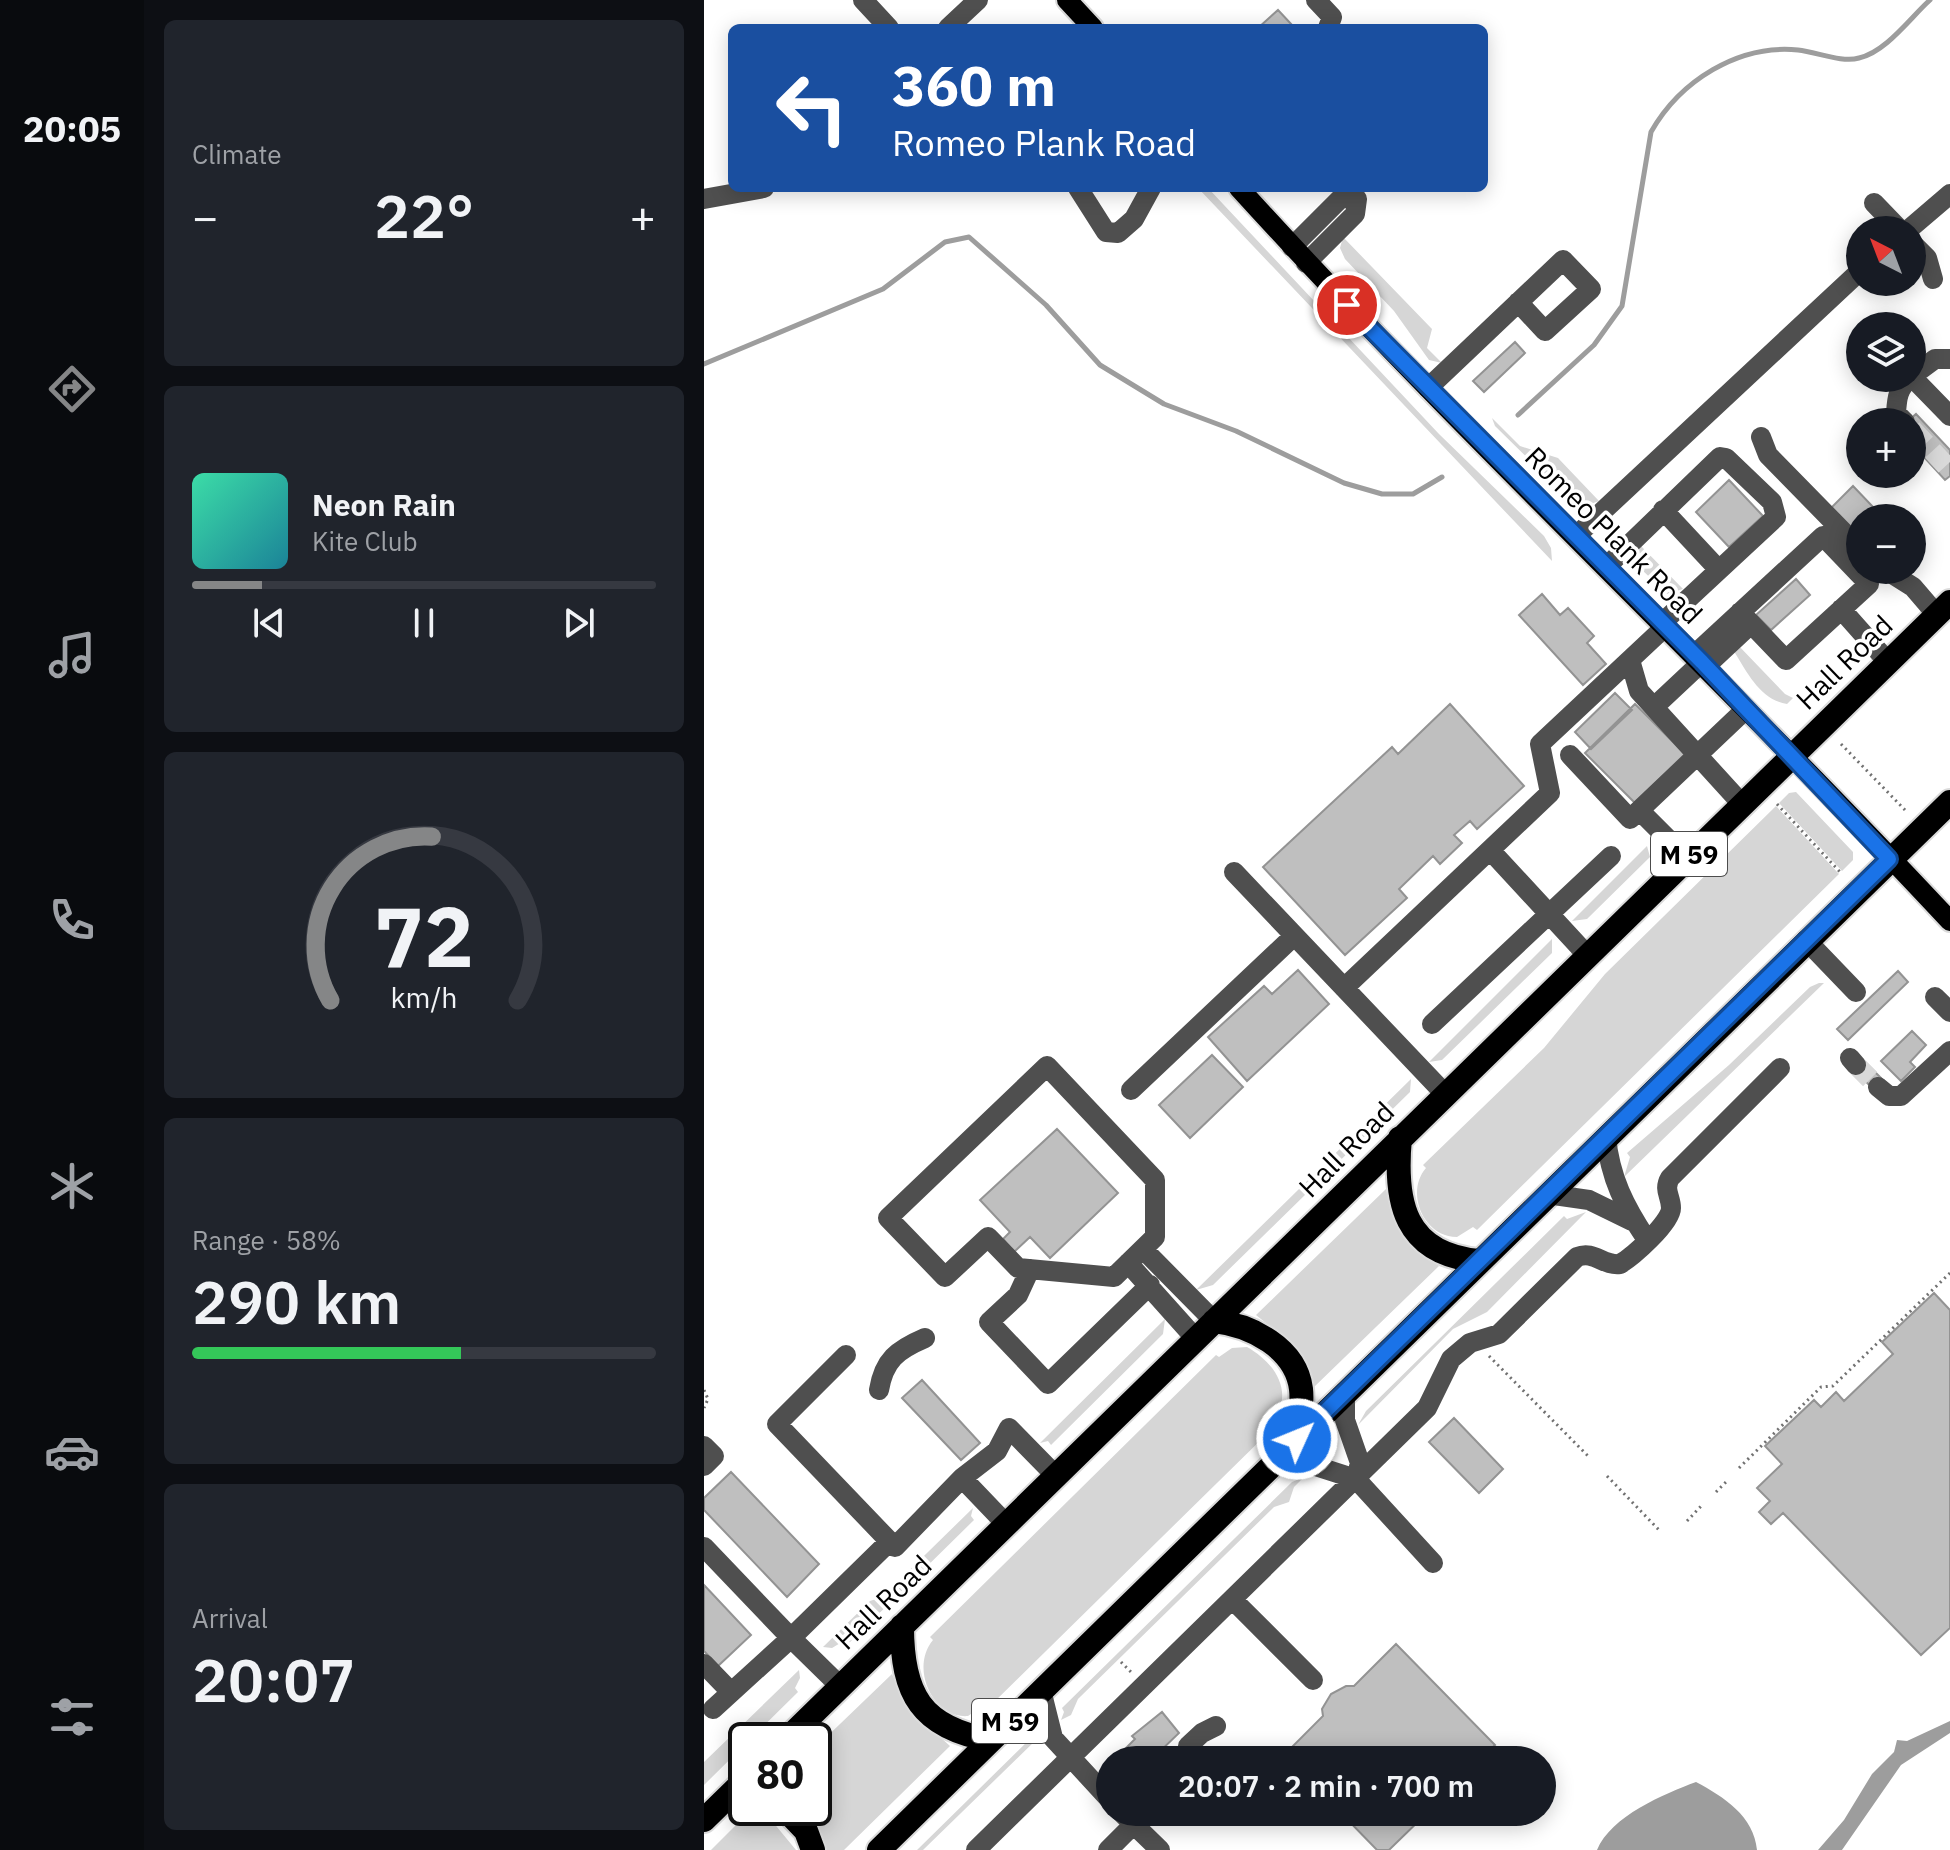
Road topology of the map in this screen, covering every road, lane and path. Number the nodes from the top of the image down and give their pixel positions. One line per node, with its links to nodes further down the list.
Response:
1 (863, 0): 5 (street)
2 (978, 0): 6 (street)
3 (1067, 0): 7 (main road)
4 (1316, 0): 8 (street)
5 (885, 24)
6 (952, 24)
7 (1089, 24)
8 (1329, 24)
9 (742, 192): 16 (street)
10 (1081, 192): 11 (street)
11 (1149, 192)
12 (1243, 192): 20 (main road, Romeo Plank Road)
13 (1345, 192): 20 (street)
14 (1351, 192): 22 (street)
15 (1950, 194): 19 (street)
16 (704, 199)
17 (1874, 203): 18 (street)
18 (1887, 216)
19 (1924, 216)
20 (1292, 247): 22 (main road, Romeo Plank Road)
21 (1926, 257): 23 (street)
22 (1306, 263): 28 (main road, Romeo Plank Road)
23 (1933, 279)
24 (1846, 284): 34 (street)
25 (1518, 302): 28 (street)
26 (1950, 359): 27 (street)
27 (1926, 366)
28 (1428, 388): 34 (main road, Romeo Plank Road)
29 (1926, 392): 30 (street)
30 (1950, 416)
31 (1761, 437): 33 (street)
32 (1663, 510): 35 (street); 36 (street); 36 (street)
33 (1846, 535)
34 (1576, 536): 35 (main road, Romeo Plank Road)
35 (1606, 567): 41 (main road, Romeo Plank Road)
36 (1719, 570): 41 (street)
37 (1908, 584): 39 (street)
38 (1841, 609): 40 (street); 40 (street); 44 (street)
39 (1944, 609): 44 (highway, Hall Road / M 59)
40 (1746, 618): 43 (street)
41 (1664, 624): 42 (street); 43 (main road, Romeo Plank Road)
42 (1630, 660): 45 (street); 56 (street)
43 (1700, 661): 45 (street); 46 (main road, Romeo Plank Road)
44 (1888, 662): 48 (highway, Hall Road / M 59)
45 (1654, 707): 50 (street)
46 (1746, 709): 48 (main road, Romeo Plank Road); 50 (street)
47 (1841, 744): 54 (path)
48 (1791, 754): 52 (highway, Hall Road / M 59); 59 (main road, Romeo Plank Road)
49 (1570, 755): 55 (street)
50 (1696, 757): 52 (street); 55 (street)
51 (1950, 802): 59 (highway, M 59)
52 (1741, 803): 58 (highway, Hall Road / M 59)
53 (1777, 804): 61 (path)
54 (1905, 810)
55 (1640, 811): 58 (street)
56 (1490, 850): 62 (street); 67 (street)
57 (1611, 856): 62 (street)
58 (1686, 857): 66 (highway, Hall Road / M 59)
59 (1889, 859): 63 (main road, Romeo Plank Road); 65 (highway, M 59)
60 (1234, 872): 64 (street)
61 (1840, 872)
62 (1550, 914): 66 (street); 71 (street)
63 (1950, 921)
64 (1294, 936): 67 (street); 75 (street)
65 (1806, 940): 68 (street); 77 (highway, M 59)
66 (1587, 955): 76 (highway, Hall Road / M 59)
67 (1344, 988): 76 (street)
68 (1856, 992)
69 (1935, 997): 70 (street)
70 (1950, 1012)
71 (1432, 1024)
72 (1950, 1051): 74 (street)
73 (1780, 1068): 81 (street)
74 (1878, 1087)
75 (1131, 1090)
76 (1445, 1094): 78 (highway, Hall Road / M 59)
77 (1606, 1137): 79 (highway, M 59); 80 (street)
78 (1400, 1138): 83 (highway); 88 (highway, Hall Road / M 59)
79 (1547, 1194): 80 (street); 83 (highway, M 59)
80 (1632, 1221): 81 (street)
81 (1647, 1240): 106 (street)
82 (1143, 1249): 84 (street); 85 (street); 88 (street)
83 (1479, 1261): 95 (highway, M 59)
84 (1128, 1263): 85 (street); 87 (street)
85 (1030, 1269): 87 (street)
86 (1950, 1273): 102 (path)
87 (1150, 1285): 90 (street)
88 (1214, 1321): 90 (highway, Hall Road / M 59); 97 (highway)
89 (925, 1338): 94 (street)
90 (1196, 1339): 103 (highway, Hall Road / M 59)
91 (1479, 1351): 99 (path)
92 (846, 1355): 113 (street)
93 (704, 1390): 96 (path)
94 (879, 1390)
95 (1345, 1393): 97 (highway, M 59); 106 (street)
96 (704, 1408)
97 (1297, 1439): 100 (highway, M 59)
98 (704, 1446): 101 (street)
99 (1589, 1457)
100 (1276, 1460): 106 (street); 124 (highway, M 59)
101 (704, 1466)
102 (1739, 1468)
103 (1056, 1476): 105 (street); 111 (highway, Hall Road / M 59)
104 (1607, 1476): 112 (path)
105 (962, 1478): 111 (street); 113 (street)
106 (1356, 1479): 115 (street); 116 (street)
107 (1728, 1480): 108 (path)
108 (1716, 1492)
109 (1703, 1504): 110 (path)
110 (1687, 1521)
111 (1006, 1524): 117 (highway, Hall Road / M 59)
112 (1659, 1530)
113 (890, 1541): 118 (street)
114 (704, 1547): 118 (street)
115 (1433, 1563)
116 (1233, 1600): 122 (street); 131 (street)
117 (902, 1626): 123 (highway, Hall Road / M 59); 129 (highway)
118 (791, 1638): 123 (street); 125 (street)
119 (1121, 1662): 121 (path)
120 (704, 1664): 125 (street)
121 (1137, 1678)
122 (1313, 1680)
123 (840, 1686): 127 (highway, Hall Road / M 59)
124 (1041, 1690): 129 (highway, M 59); 131 (street)
125 (731, 1692): 126 (street)
126 (713, 1709)
127 (804, 1722)
128 (1216, 1726): 130 (street)
129 (991, 1740): 139 (highway, M 59)
130 (1189, 1746)
131 (1069, 1758): 132 (street); 140 (street)
132 (1096, 1786)
133 (728, 1800): 134 (highway)
134 (704, 1820)
135 (801, 1826): 138 (highway)
136 (1122, 1826): 141 (street)
137 (1135, 1826): 142 (street)
138 (813, 1850)
139 (879, 1850)
140 (976, 1850)
141 (1108, 1850)
142 (1160, 1850)

